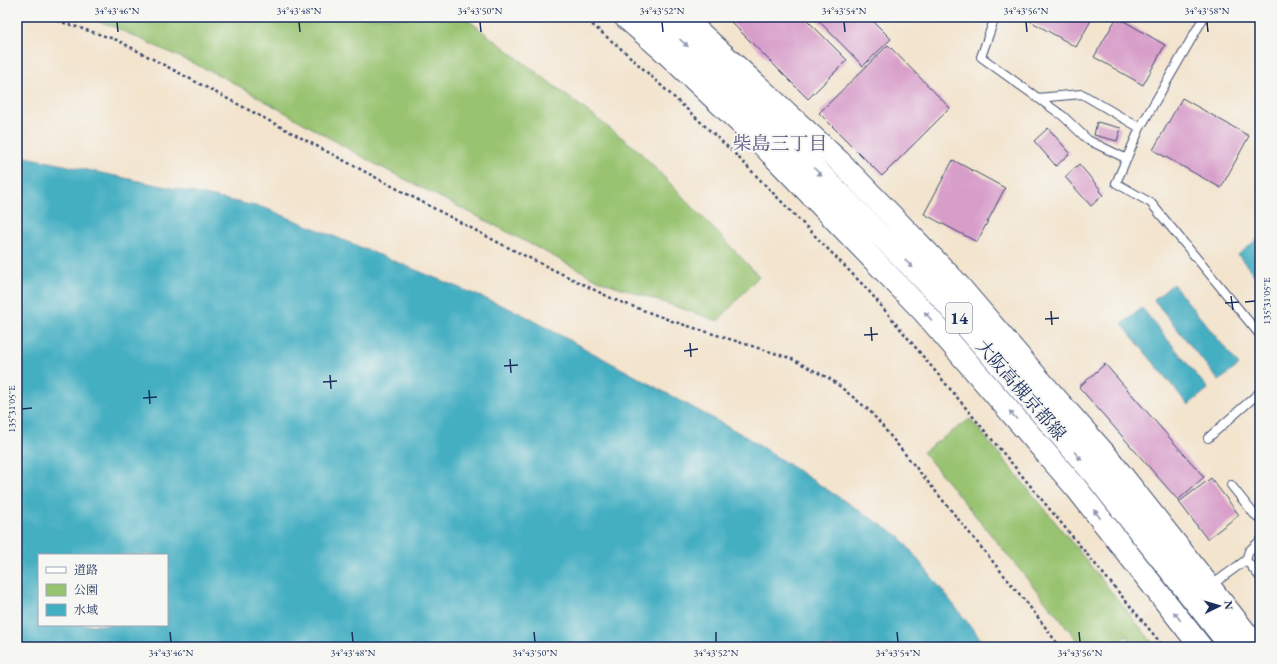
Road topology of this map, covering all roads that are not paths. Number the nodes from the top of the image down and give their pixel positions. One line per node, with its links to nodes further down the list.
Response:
1 (625, 17): 18 (main road, 大阪高槻京都線 / 14, one-way to 1)
2 (655, 17): 19 (main road, 大阪高槻京都線 / 14, one-way to 19)
3 (683, 17): 17 (main road)
4 (995, 17): 6 (lane)
5 (1204, 17): 7 (lane)
6 (1037, 98): 7 (lane); 8 (lane)
7 (1140, 128): 8 (lane)
8 (1127, 159): 9 (lane)
9 (1260, 335)
10 (1260, 392): 11 (lane)
11 (1208, 438)
12 (1231, 485): 13 (lane)
13 (1260, 519)
14 (1260, 541): 15 (lane)
15 (1246, 560): 16 (lane); 17 (lane)
16 (1260, 577)
17 (1209, 587): 20 (main road)
18 (1201, 647)
19 (1231, 647)
20 (1257, 647)

